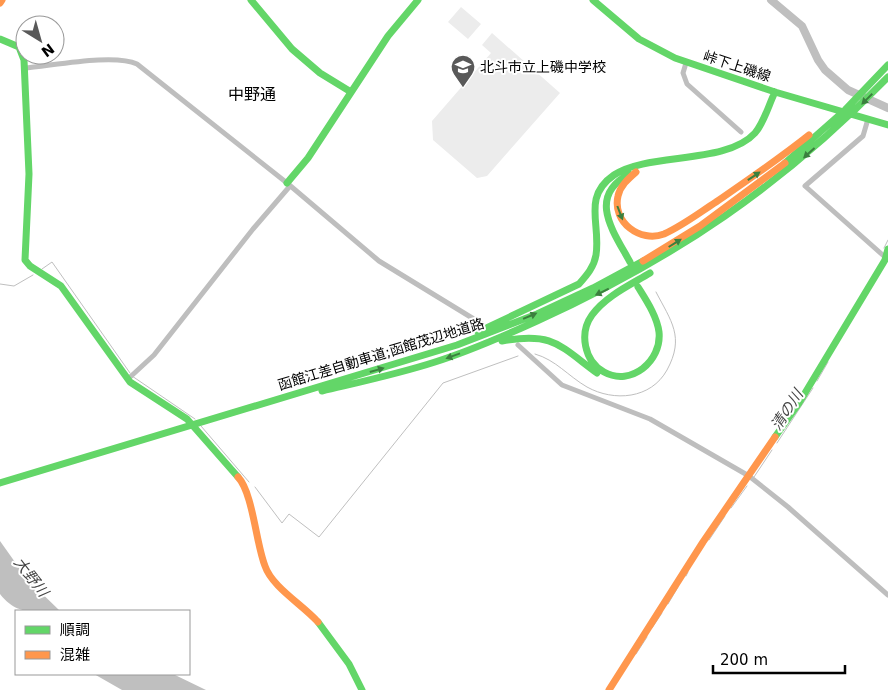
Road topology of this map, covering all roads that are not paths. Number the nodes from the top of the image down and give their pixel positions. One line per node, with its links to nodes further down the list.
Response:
1 (251, 0): 9 (main road)
2 (418, 0): 9 (main road)
3 (593, 0): 5 (main road, 峠下上磯線)
4 (0, 39): 7 (main road)
5 (686, 63): 10 (main road, 峠下上磯線); 14 (street)
6 (888, 65): 11 (main road)
7 (24, 68): 17 (street); 24 (main road)
8 (888, 77): 18 (main road, 函館江差自動車道;函館茂辺地道路, one-way to 18)
9 (351, 92): 17 (main road)
10 (775, 92): 12 (main road, 峠下上磯線); 15 (main road); 16 (main road)
11 (834, 117): 15 (main road, one-way to 11); 23 (main road, 函館江差自動車道;函館茂辺地道路, one-way to 11)
12 (868, 119): 13 (main road, 峠下上磯線); 19 (street)
13 (888, 125)
14 (741, 132)
15 (636, 172): 16 (main road)
16 (614, 175): 23 (main road)
17 (289, 184): 20 (street); 24 (street)
18 (725, 219): 21 (main road, 函館江差自動車道;函館茂辺地道路, one-way to 21); 21 (main road)
19 (887, 255): 26 (main road)
20 (482, 324)
21 (483, 345): 25 (main road, 函館江差自動車道;函館茂辺地道路, one-way to 25)
22 (518, 345): 26 (street)
23 (406, 362): 25 (main road, 函館江差自動車道;函館茂辺地道路, one-way to 23)
24 (131, 377): 29 (main road)
25 (246, 409): 27 (main road, 函館江差自動車道;函館茂辺地道路)
26 (749, 476): 28 (street); 30 (main road)
27 (0, 483)
28 (888, 595)
29 (362, 690)
30 (608, 690)

